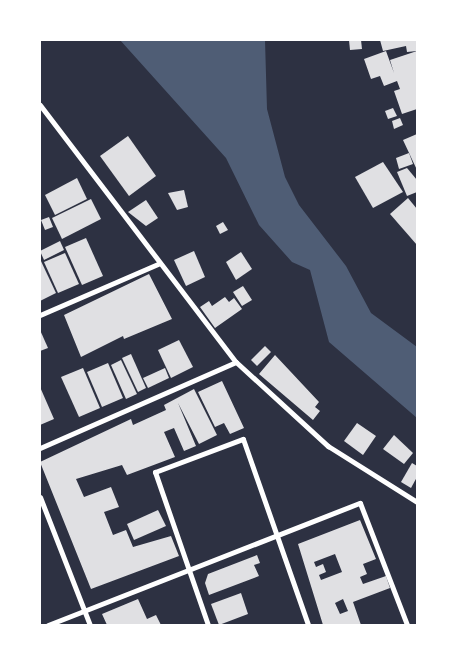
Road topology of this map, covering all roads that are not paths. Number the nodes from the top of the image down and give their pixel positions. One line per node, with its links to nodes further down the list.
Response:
1 (40, 105): 2 (street)
2 (158, 264): 3 (street); 4 (street)
3 (40, 315)
4 (236, 362): 5 (street); 7 (street)
5 (40, 448)
6 (40, 497): 10 (street)
7 (417, 502)
8 (275, 536): 9 (street); 9 (street); 14 (street); 15 (street)
9 (187, 572): 10 (street); 13 (street)
10 (84, 610): 11 (street); 12 (street)
11 (48, 625)
12 (90, 625)
13 (208, 625)
14 (308, 625)
15 (407, 625)

